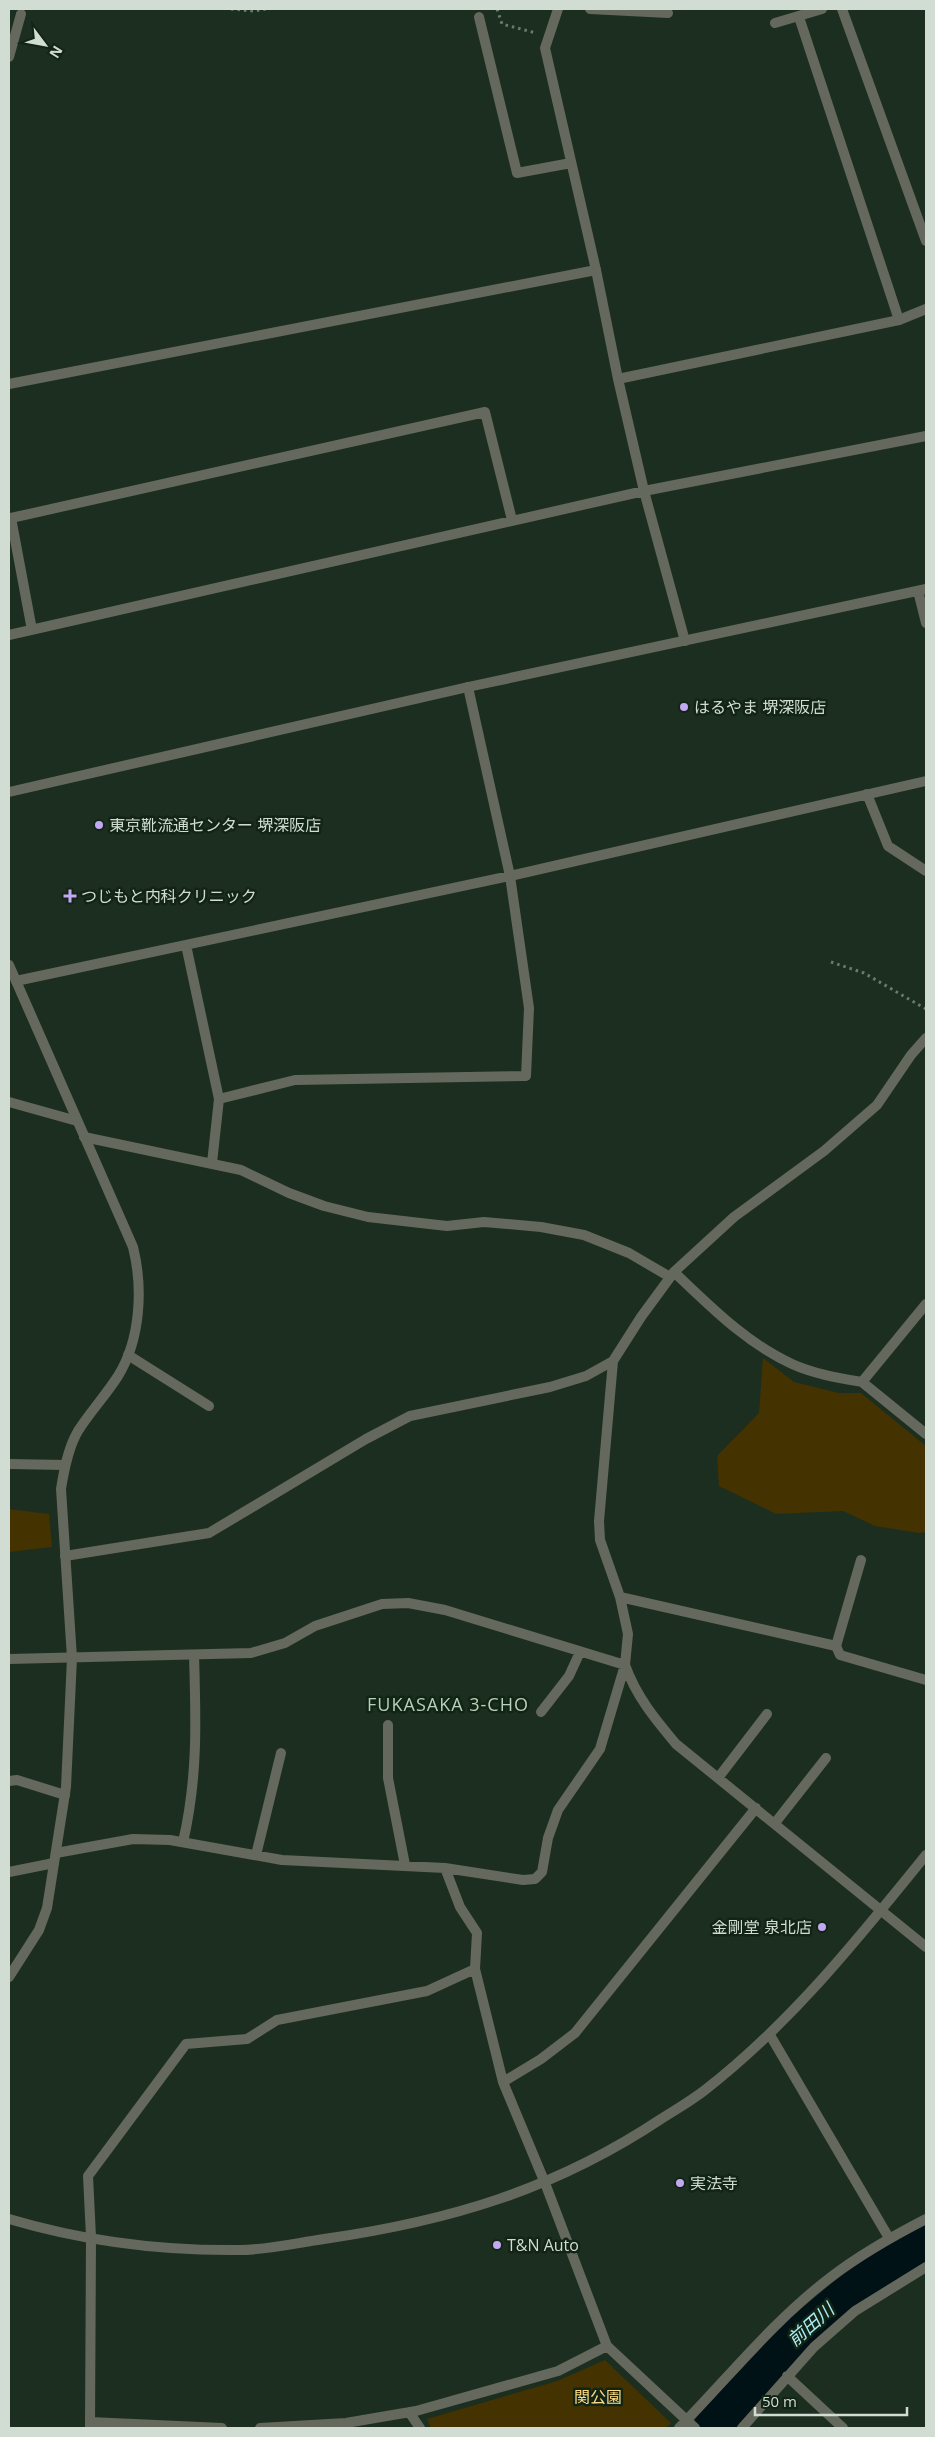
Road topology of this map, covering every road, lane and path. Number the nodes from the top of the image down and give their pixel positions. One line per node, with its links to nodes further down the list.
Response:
1 (231, 9): 2 (path)
2 (266, 9)
3 (497, 9): 13 (path)
4 (558, 9): 13 (street)
5 (590, 9): 8 (street)
6 (822, 9): 11 (street)
7 (842, 9): 16 (street)
8 (668, 13)
9 (21, 14): 14 (street)
10 (479, 17): 15 (street)
11 (798, 17): 12 (street); 19 (street)
12 (775, 23)
13 (549, 37): 15 (street)
14 (9, 57)
15 (571, 163): 17 (street)
16 (926, 241)
17 (596, 270): 20 (street); 21 (street)
18 (926, 309): 19 (street)
19 (899, 320): 20 (street)
20 (618, 379): 23 (street)
21 (9, 384)
22 (926, 436): 23 (street)
23 (644, 491): 24 (street); 29 (street)
24 (512, 520): 27 (street); 27 (street)
25 (922, 590): 26 (street); 29 (street)
26 (926, 623)
27 (32, 630): 28 (street)
28 (9, 635)
29 (685, 641): 30 (street)
30 (468, 687): 32 (street); 35 (street)
31 (926, 781): 33 (street)
32 (9, 792)
33 (867, 794): 34 (street); 35 (street)
34 (926, 871)
35 (510, 876): 36 (street); 42 (street)
36 (186, 945): 39 (street); 42 (street)
37 (831, 962): 40 (path)
38 (9, 965): 39 (street)
39 (16, 981): 44 (street)
40 (926, 1009)
41 (926, 1038): 47 (street)
42 (219, 1099): 46 (street)
43 (9, 1102): 44 (street)
44 (77, 1121): 45 (street)
45 (84, 1136): 46 (street); 49 (street)
46 (212, 1163): 47 (street)
47 (672, 1274): 50 (street); 51 (street)
48 (926, 1304): 51 (street)
49 (128, 1355): 52 (street); 55 (street)
50 (613, 1361): 56 (street); 58 (street)
51 (862, 1382): 53 (street)
52 (209, 1406)
53 (926, 1434)
54 (9, 1464): 55 (street)
55 (65, 1465): 56 (street)
56 (66, 1556): 62 (street)
57 (861, 1560): 59 (street)
58 (620, 1597): 59 (street); 64 (street)
59 (836, 1646): 65 (street)
60 (580, 1652): 61 (street); 64 (street); 66 (street)
61 (194, 1655): 62 (street); 76 (street)
62 (72, 1658): 63 (street); 73 (street)
63 (9, 1659)
64 (625, 1665): 71 (street); 81 (street)
65 (926, 1680)
66 (541, 1712)
67 (767, 1714): 71 (street)
68 (388, 1725): 80 (street)
69 (281, 1753): 78 (street)
70 (826, 1758): 75 (street)
71 (718, 1778): 74 (street)
72 (9, 1781): 73 (street)
73 (65, 1795): 79 (street)
74 (756, 1808): 75 (street); 88 (street)
75 (775, 1823): 83 (street)
76 (184, 1842): 78 (street); 79 (street)
77 (926, 1854): 83 (street)
78 (256, 1855): 80 (street)
79 (55, 1858): 82 (street); 86 (street)
80 (405, 1865): 81 (street)
81 (445, 1868): 85 (street)
82 (9, 1872)
83 (882, 1909): 84 (street); 87 (street)
84 (926, 1947)
85 (475, 1970): 88 (street); 92 (street)
86 (9, 1977)
87 (770, 2034): 89 (street); 93 (street)
88 (503, 2082): 89 (street)
89 (545, 2183): 92 (street); 95 (street)
90 (9, 2219): 92 (street)
91 (926, 2219): 93 (street)
92 (91, 2237): 98 (street)
93 (890, 2238): 99 (street)
94 (926, 2267): 96 (street)
95 (607, 2346): 97 (street); 99 (street)
96 (787, 2376): 104 (street); 105 (street)
97 (409, 2412): 101 (street); 102 (street)
98 (90, 2425): 100 (street)
99 (682, 2425): 103 (street)
100 (222, 2428)
101 (260, 2428)
102 (420, 2428)
103 (694, 2428)
104 (742, 2428)
105 (844, 2428)

